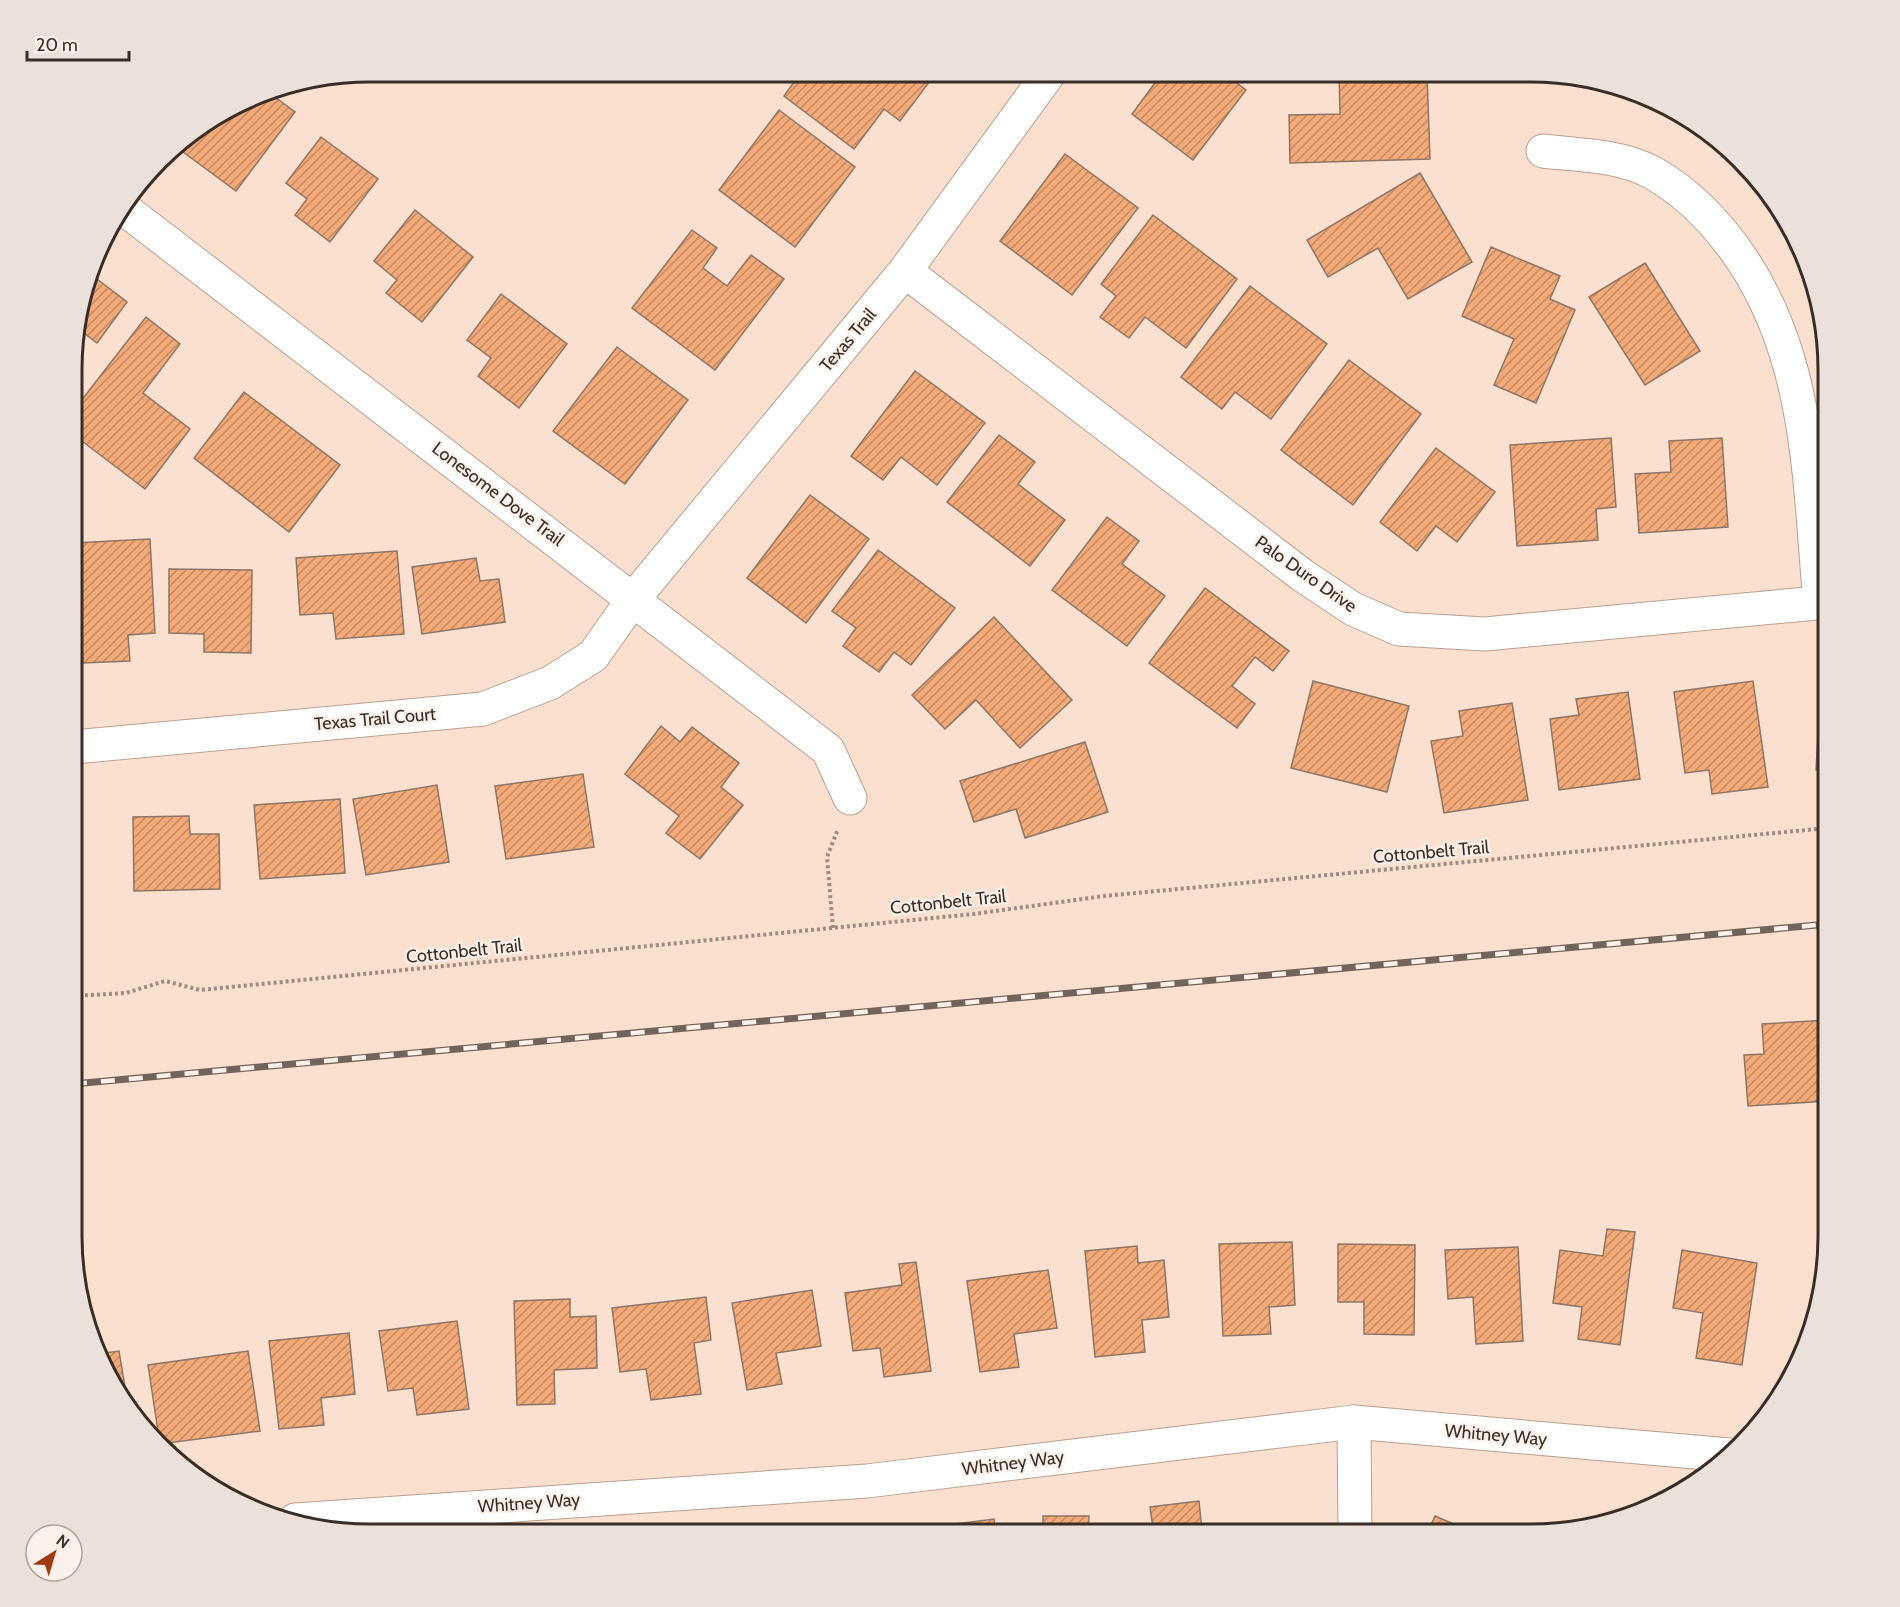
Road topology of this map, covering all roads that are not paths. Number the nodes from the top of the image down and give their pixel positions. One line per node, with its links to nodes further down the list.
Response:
1 (1042, 83): 4 (street, Texas Trail)
2 (1542, 151): 5 (street)
3 (130, 213): 6 (street, Lonesome Dove Trail)
4 (904, 271): 6 (street, Texas Trail); 7 (street, Palo Duro Drive)
5 (1818, 548)
6 (634, 598): 8 (street, Texas Trail Court); 9 (street, Lonesome Dove Trail)
7 (1818, 603)
8 (82, 746)
9 (850, 798)
10 (1354, 1422): 11 (street, Whitney Way); 13 (street, Whitney Way); 14 (street)
11 (1718, 1454)
12 (335, 1522): 13 (street, Whitney Way)
13 (368, 1524)
14 (1355, 1524)

